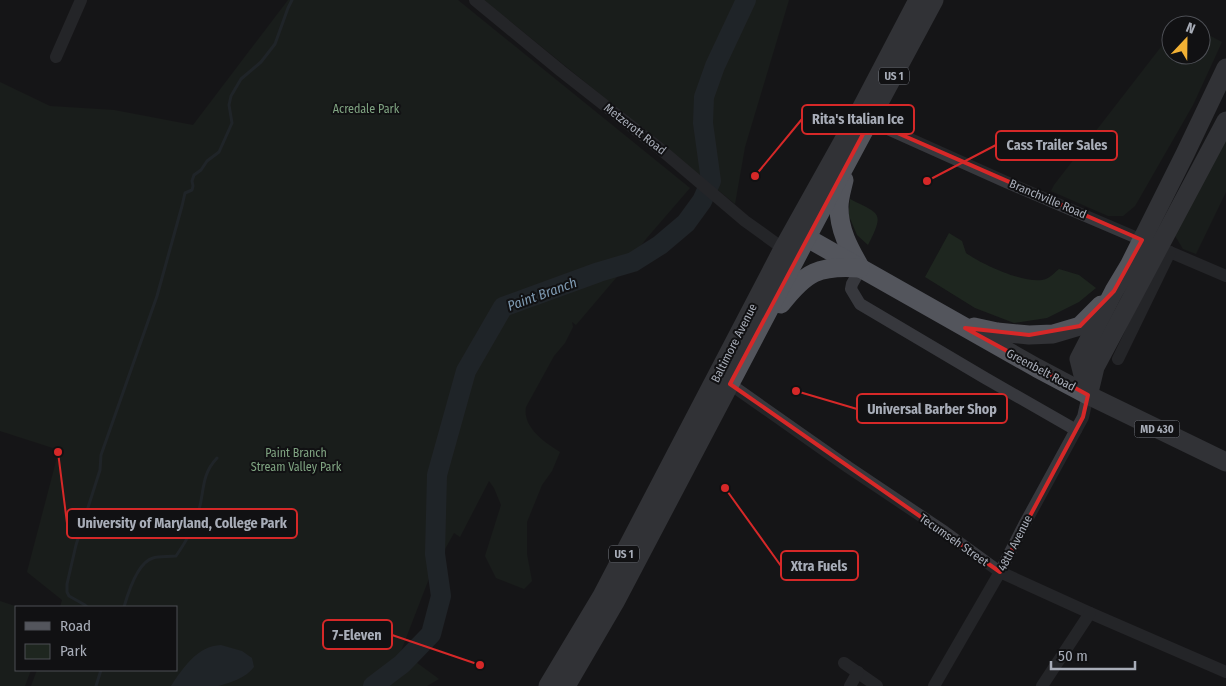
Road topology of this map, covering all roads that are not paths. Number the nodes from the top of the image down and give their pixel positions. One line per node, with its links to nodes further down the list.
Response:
1 (81, 0): 5 (street)
2 (475, 0): 12 (street, Metzerott Road)
3 (918, 0): 10 (main road, Baltimore Avenue / US 1)
4 (934, 0): 7 (main road, Baltimore Avenue / US 1)
5 (56, 57)
6 (1226, 68): 11 (main road)
7 (870, 121): 9 (main road, Baltimore Avenue / US 1); 11 (street, Branchville Road)
8 (1226, 121): 11 (main road)
9 (847, 164): 10 (main road, Baltimore Avenue / US 1); 13 (main road)
10 (800, 234): 12 (main road, Baltimore Avenue / US 1); 13 (main road, Greenbelt Road / MD 430)
11 (1157, 246): 14 (street, Branchville Road); 15 (main road, 48th Avenue); 18 (street); 20 (main road, 48th Avenue)
12 (790, 253): 17 (main road, Baltimore Avenue / US 1); 28 (main road, Baltimore Avenue / US 1)
13 (861, 268): 16 (main road, Greenbelt Road / MD 430); 17 (main road); 21 (street)
14 (1226, 276)
15 (1114, 291): 16 (main road); 20 (main road, 48th Avenue)
16 (958, 324): 20 (main road, Greenbelt Road / MD 430)
17 (756, 335): 19 (main road, Baltimore Avenue / US 1)
18 (1118, 359)
19 (730, 384): 23 (street, Tecumseh Street); 29 (main road, Baltimore Avenue / US 1)
20 (1088, 395): 21 (street, 48th Avenue); 22 (main road, Greenbelt Road / MD 430)
21 (1076, 430): 23 (street, 48th Avenue)
22 (1226, 462)
23 (1000, 572): 24 (street, Tecumseh Street); 32 (street, 48th Avenue)
24 (1090, 613): 27 (street, Tecumseh Street); 33 (street)
25 (844, 663): 26 (street)
26 (858, 672): 30 (street); 31 (street)
27 (1226, 672)
28 (548, 686)
29 (566, 686)
30 (850, 686)
31 (876, 686)
32 (934, 686)
33 (1042, 686)

